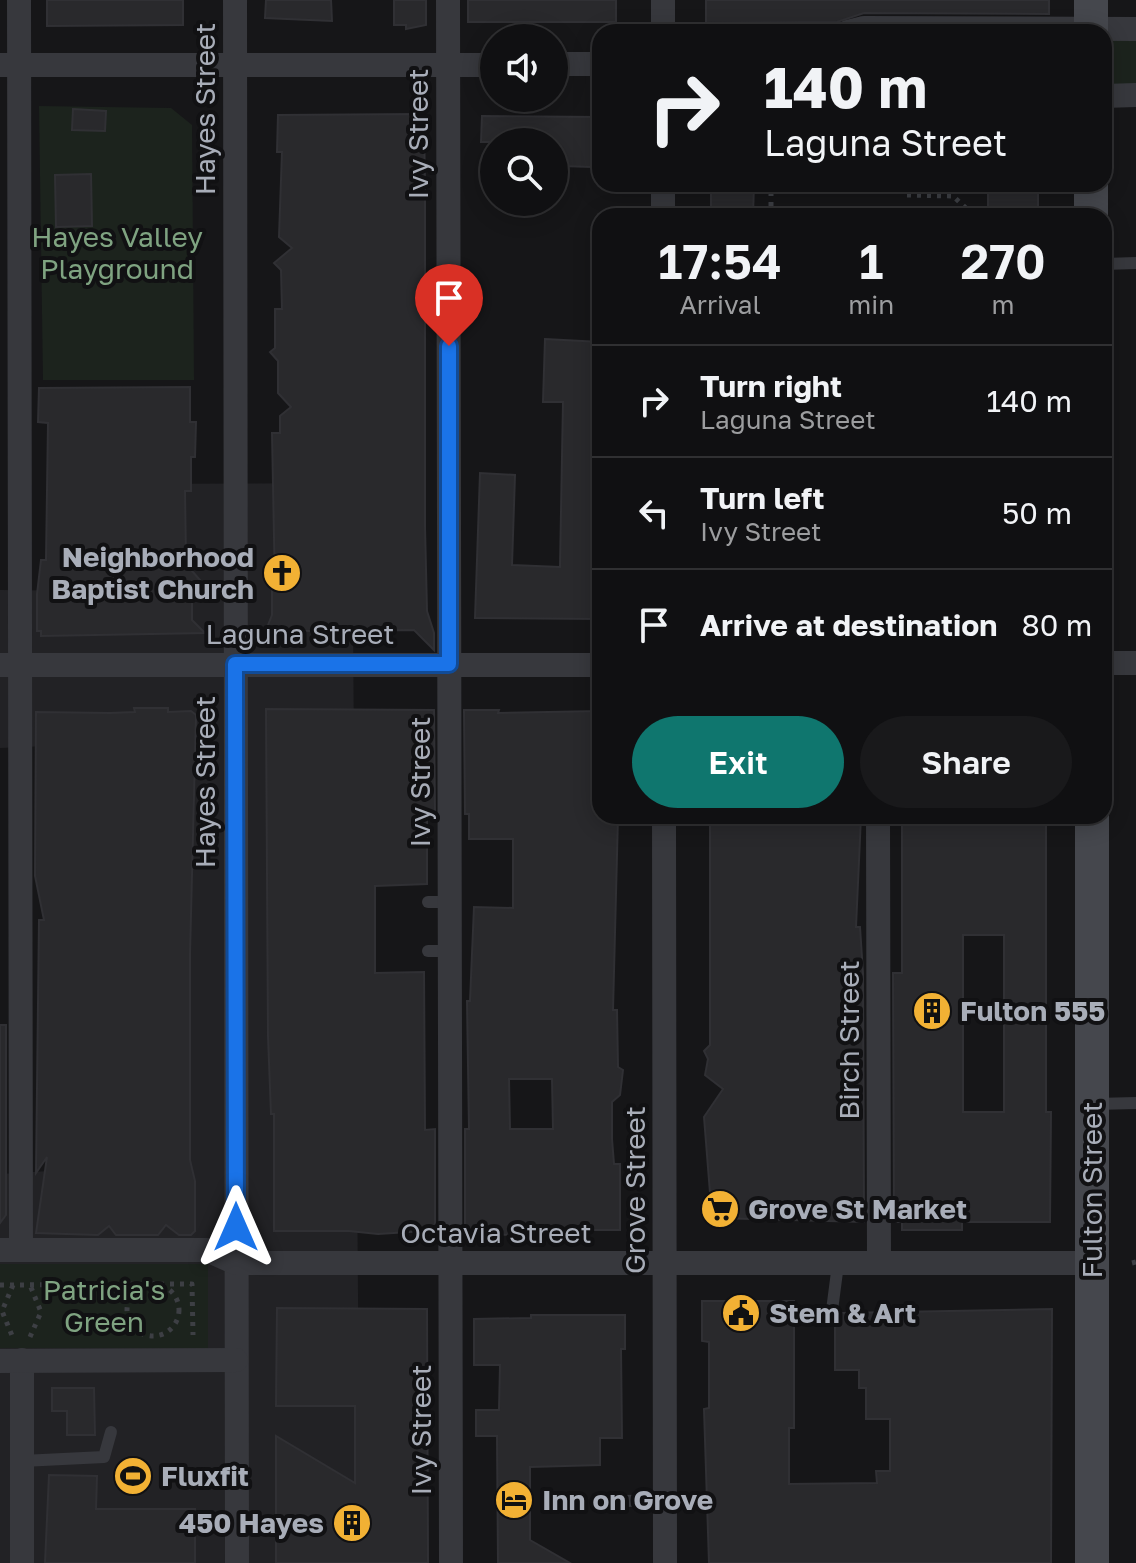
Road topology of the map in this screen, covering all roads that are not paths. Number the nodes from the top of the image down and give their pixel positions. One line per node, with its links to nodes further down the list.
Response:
1 (19, 0): 13 (street)
2 (235, 0): 14 (street, Hayes Street)
3 (448, 0): 15 (street, Ivy Street)
4 (663, 0): 6 (street)
5 (1091, 20): 7 (street); 8 (street)
6 (663, 24)
7 (1059, 24)
8 (1111, 24)
9 (1112, 24): 10 (street)
10 (1136, 29)
11 (568, 64): 12 (street)
12 (592, 64)
13 (10, 65): 14 (street); 25 (street)
14 (234, 65): 15 (street); 23 (street, Hayes Street)
15 (448, 65): 16 (street); 24 (street, Ivy Street)
16 (480, 65)
17 (1136, 95): 18 (street)
18 (1112, 96)
19 (1136, 263): 20 (lane)
20 (1112, 264)
21 (1112, 663): 22 (street)
22 (1136, 663)
23 (235, 664): 24 (street, Laguna Street); 25 (street, Laguna Street); 33 (street, Hayes Street)
24 (449, 664): 26 (street, Laguna Street); 34 (street, Ivy Street)
25 (10, 665): 32 (street)
26 (592, 665)
27 (664, 824): 35 (street, Grove Street)
28 (878, 824): 36 (street, Birch Street)
29 (1092, 824): 31 (street, Fulton Street)
30 (1136, 1103): 31 (lane)
31 (1092, 1104): 37 (street, Fulton Street)
32 (11, 1250): 33 (street, Octavia Street)
33 (236, 1263): 34 (street, Octavia Street); 41 (street, Hayes Street)
34 (450, 1263): 35 (street, Octavia Street); 48 (street, Ivy Street)
35 (665, 1263): 38 (street, Octavia Street); 44 (street, Grove Street)
36 (879, 1263): 37 (street, Octavia Street); 38 (street, Octavia Street)
37 (1092, 1263): 50 (street, Fulton Street)
38 (838, 1264): 39 (lane)
39 (831, 1318)
40 (16, 1349): 41 (street); 43 (street)
41 (236, 1360): 47 (street, Hayes Street)
42 (111, 1432): 43 (lane)
43 (22, 1461): 46 (street)
44 (665, 1500): 45 (lane); 49 (street, Grove Street)
45 (624, 1501)
46 (22, 1563)
47 (237, 1563)
48 (451, 1563)
49 (665, 1563)
50 (1092, 1563)

